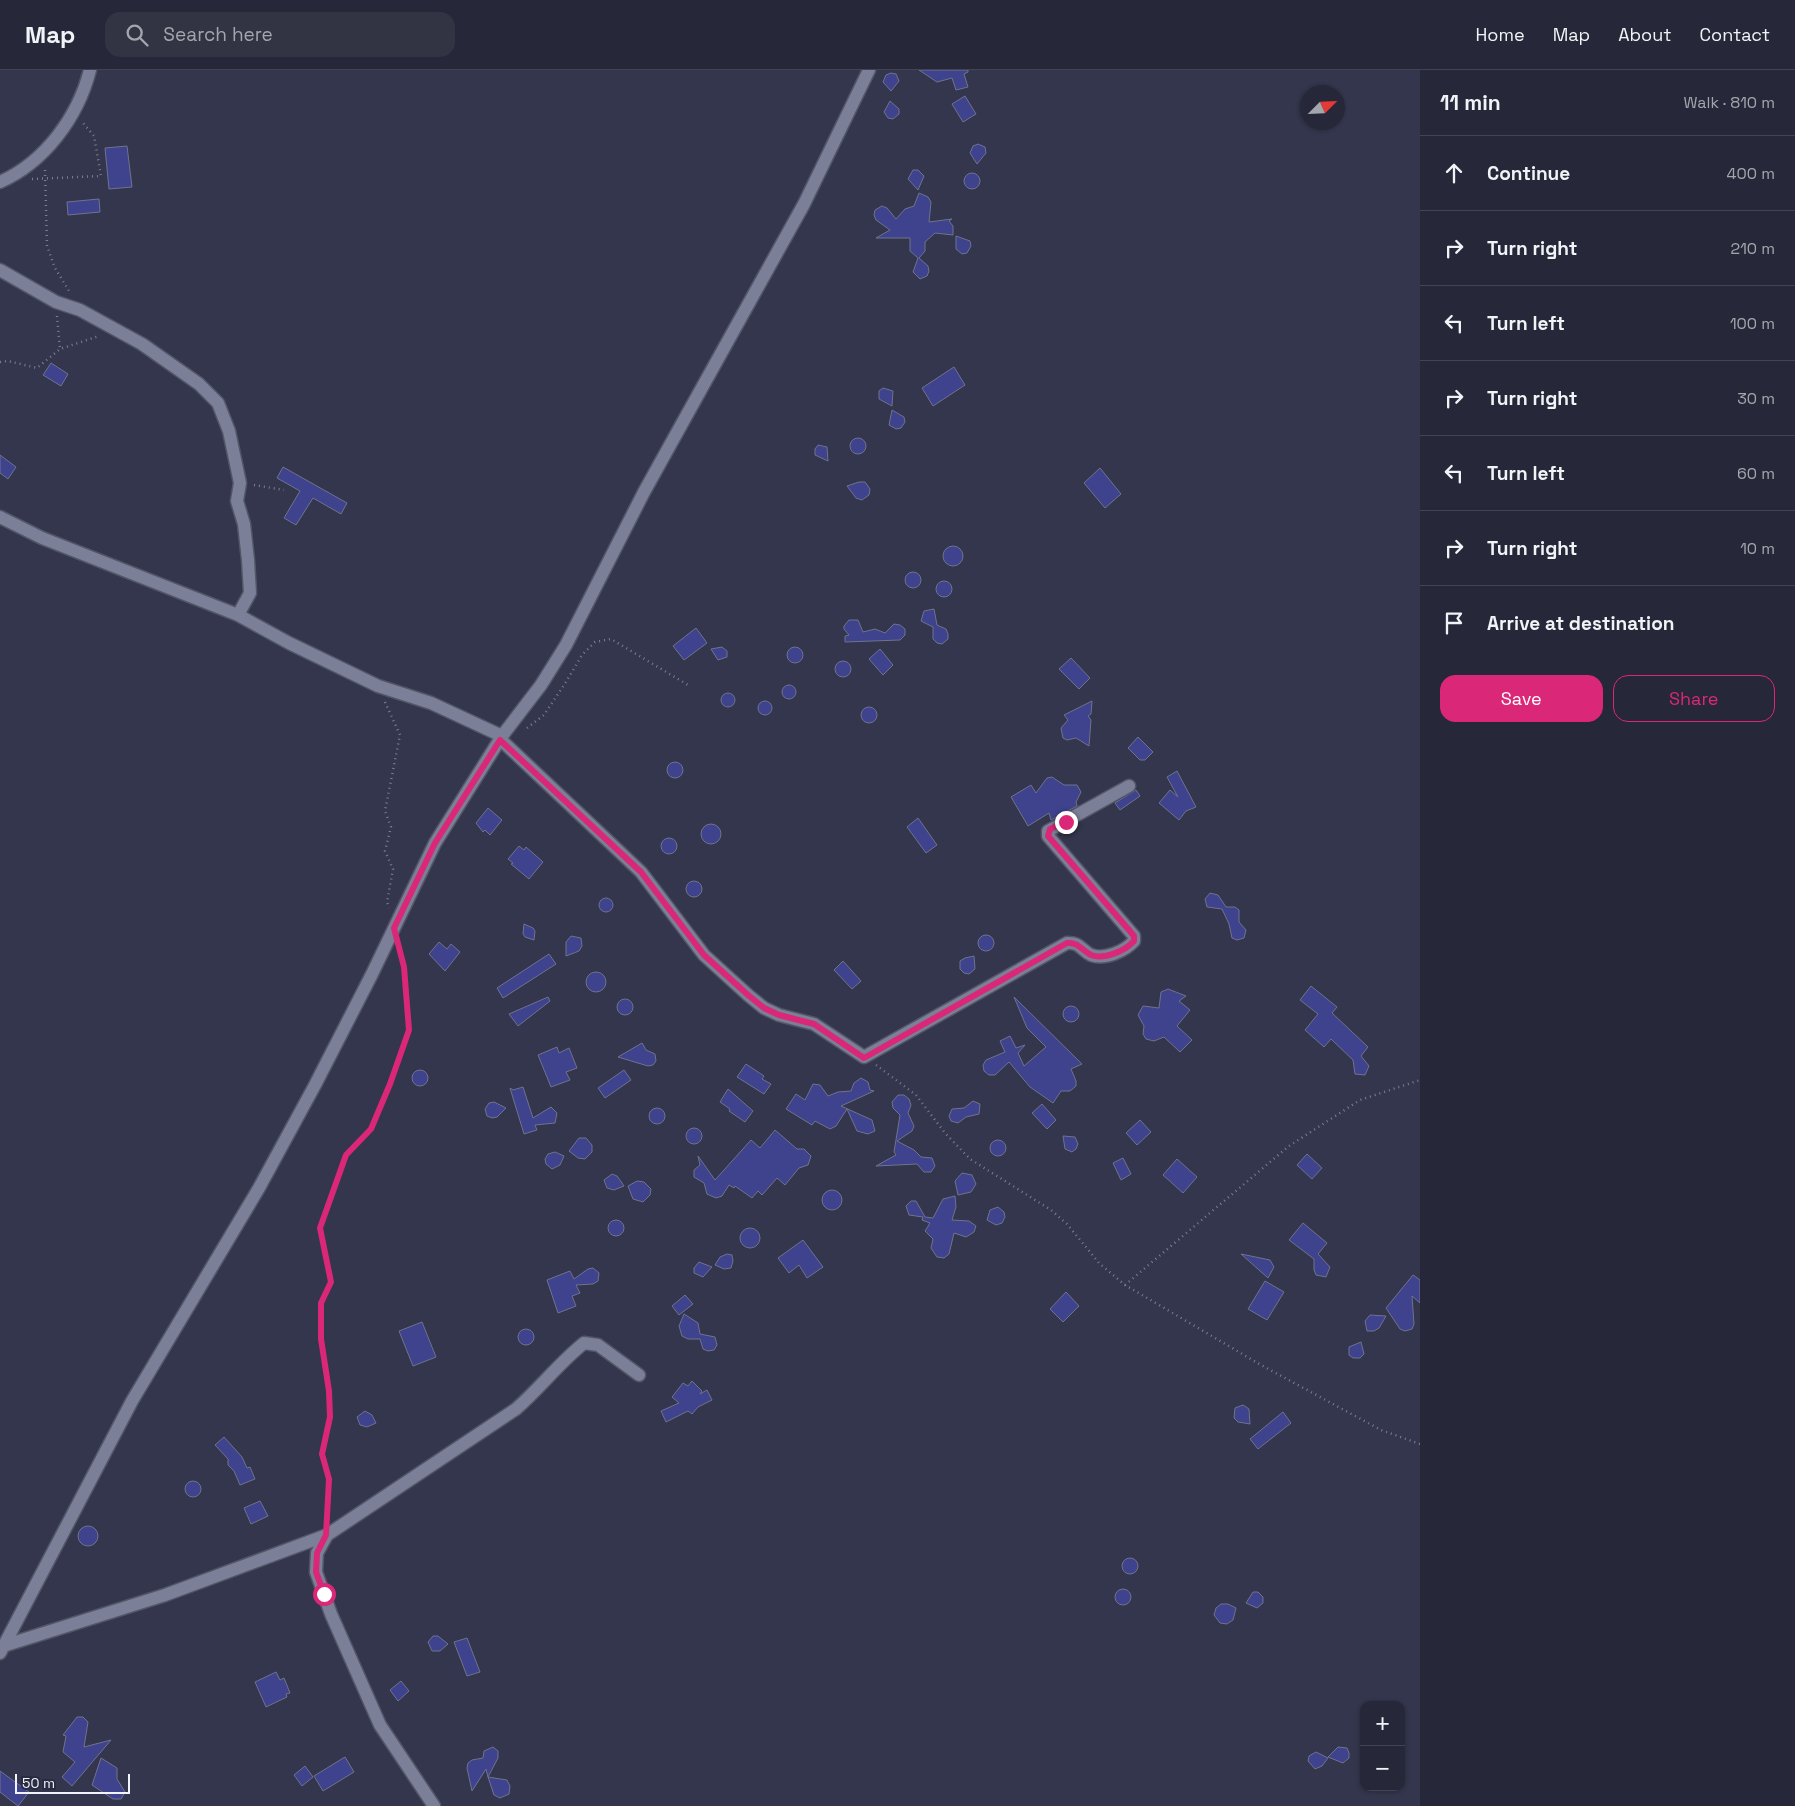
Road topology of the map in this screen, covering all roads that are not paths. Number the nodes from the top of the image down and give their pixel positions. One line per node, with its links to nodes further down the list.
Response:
1 (90, 70): 3 (street)
2 (868, 70): 7 (street)
3 (5, 180)
4 (0, 270): 6 (street)
5 (0, 517): 6 (street)
6 (238, 615): 7 (street)
7 (501, 738): 8 (street); 11 (street)
8 (1129, 786)
9 (639, 1375): 10 (street)
10 (326, 1535): 11 (street); 12 (street)
11 (2, 1649)
12 (434, 1806)

